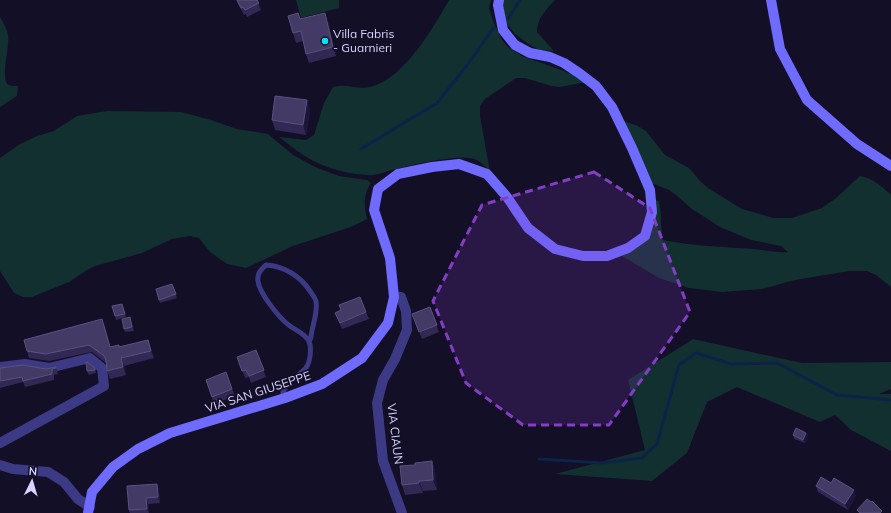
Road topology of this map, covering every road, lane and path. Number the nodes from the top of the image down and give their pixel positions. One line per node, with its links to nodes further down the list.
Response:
1 (499, 0): 4 (street, VIA SAN GIUSEPPE)
2 (771, 0): 3 (street)
3 (891, 166)
4 (394, 297): 7 (street, VIA SAN GIUSEPPE); 11 (street, VIA CIAUN)
5 (309, 342): 5 (lane); 7 (lane)
6 (0, 367): 8 (street)
7 (283, 399): 10 (street, VIA SAN GIUSEPPE)
8 (0, 443)
9 (0, 465): 10 (street)
10 (89, 510)
11 (402, 513)

